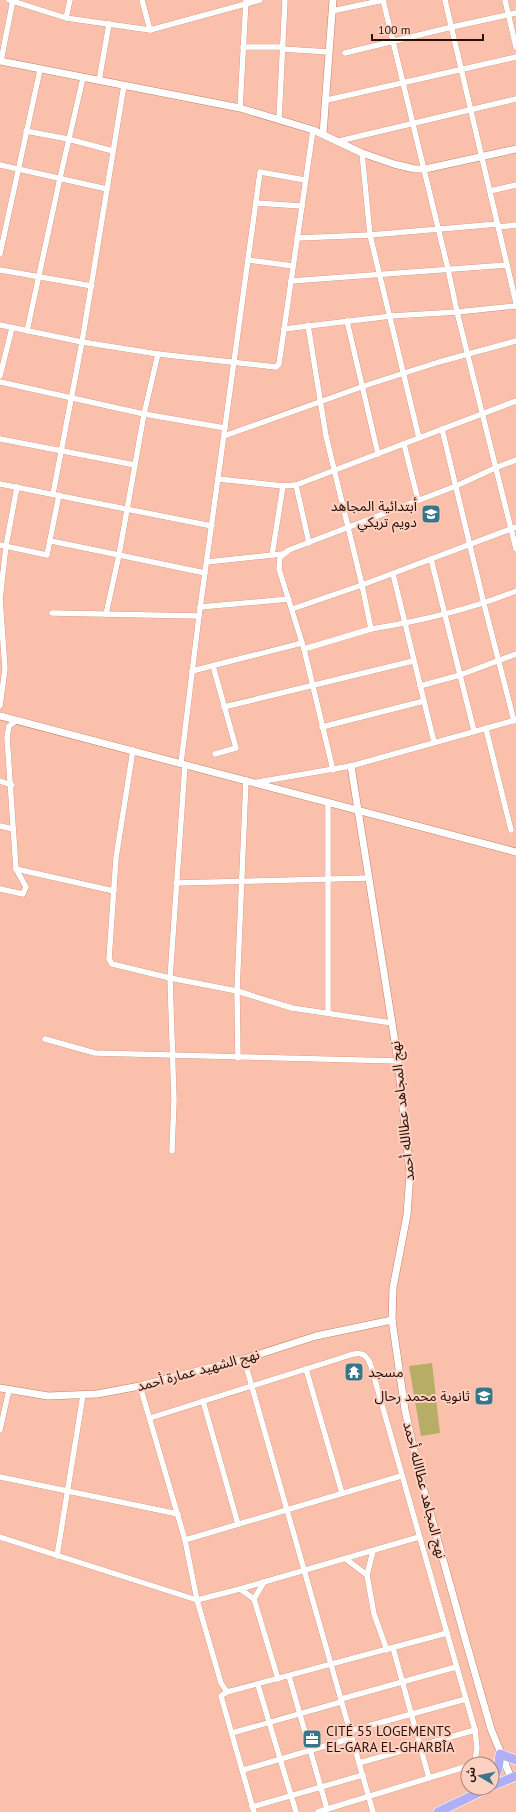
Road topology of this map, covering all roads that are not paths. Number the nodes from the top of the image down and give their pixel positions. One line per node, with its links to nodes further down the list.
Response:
1 (11, 0): 15 (street); 26 (street)
2 (70, 0): 15 (street)
3 (142, 0): 18 (street)
4 (260, 0): 11 (street)
5 (285, 0): 22 (street)
6 (333, 0): 12 (street)
7 (384, 0): 12 (street); 19 (street)
8 (445, 0): 17 (street)
9 (505, 0): 14 (street)
10 (237, 2): 11 (street); 18 (street)
11 (246, 2): 20 (street)
12 (332, 11): 23 (street)
13 (516, 13): 14 (street)
14 (508, 15): 17 (street); 21 (street)
15 (66, 18): 16 (street)
16 (109, 24): 18 (street); 30 (street)
17 (452, 27): 19 (street); 28 (street)
18 (150, 30)
19 (394, 41): 24 (street); 31 (street)
20 (243, 47): 22 (street); 35 (street)
21 (516, 47)
22 (282, 48): 23 (street); 37 (street)
23 (329, 52): 34 (street)
24 (345, 53)
25 (516, 57): 28 (street)
26 (1, 61): 27 (street)
27 (40, 70): 29 (street); 40 (street)
28 (462, 70): 31 (street); 36 (street)
29 (83, 78): 30 (street); 42 (street)
30 (99, 81): 32 (street)
31 (403, 82): 34 (street); 38 (street)
32 (124, 84): 35 (street); 45 (street)
33 (516, 99): 36 (street)
34 (327, 100): 41 (street)
35 (240, 108): 37 (street)
36 (471, 109): 38 (street); 47 (street)
37 (279, 119): 39 (street)
38 (414, 125): 43 (street); 50 (street)
39 (313, 130): 41 (street); 52 (street)
40 (26, 131): 42 (street); 49 (street)
41 (323, 134): 43 (street)
42 (68, 139): 45 (street); 51 (street)
43 (340, 141): 46 (street)
44 (516, 149): 47 (street)
45 (112, 151): 54 (street)
46 (362, 153): 50 (street); 61 (street)
47 (482, 156): 50 (street); 55 (street)
48 (0, 165): 49 (street)
49 (18, 169): 51 (street); 63 (street)
50 (425, 169): 60 (street)
51 (60, 178): 54 (street); 70 (street)
52 (305, 180): 56 (street); 57 (street)
53 (516, 185): 55 (street)
54 (107, 189): 73 (street)
55 (490, 191): 58 (street)
56 (256, 203): 57 (street); 64 (street)
57 (302, 206): 62 (street)
58 (498, 225): 59 (street); 60 (street); 65 (street)
59 (516, 225)
60 (439, 230): 61 (street); 67 (street)
61 (370, 235): 62 (street); 69 (street)
62 (297, 238): 66 (street)
63 (0, 254)
64 (248, 260): 66 (street); 88 (street)
65 (507, 265): 67 (street); 72 (street)
66 (293, 266): 71 (street)
67 (448, 269): 69 (street); 76 (street)
68 (0, 270): 70 (street)
69 (381, 275): 71 (street); 77 (street)
70 (39, 276): 73 (street); 83 (street)
71 (291, 281): 82 (street)
72 (514, 284): 74 (street)
73 (92, 286): 85 (street)
74 (516, 303)
75 (516, 306): 76 (street)
76 (457, 312): 77 (street); 87 (street)
77 (391, 316): 78 (street); 89 (street)
78 (347, 321): 80 (street); 92 (street)
79 (0, 325): 81 (street)
80 (308, 326): 82 (street); 95 (street)
81 (12, 328): 83 (street); 90 (street)
82 (284, 329): 88 (street)
83 (27, 331): 85 (street)
84 (516, 341): 87 (street)
85 (82, 342): 86 (street); 93 (street)
86 (158, 354): 88 (street); 96 (street)
87 (468, 355): 89 (street); 97 (street)
88 (234, 362): 98 (street)
89 (404, 374): 92 (street); 101 (street)
90 (0, 376)
91 (0, 382): 93 (street)
92 (362, 387): 95 (street); 105 (street)
93 (71, 397): 96 (street); 104 (street)
94 (516, 401): 97 (street)
95 (320, 403): 100 (street); 109 (street)
96 (144, 414): 98 (street); 107 (street)
97 (482, 414): 99 (street); 108 (street)
98 (225, 428): 100 (street)
99 (442, 429): 101 (street); 114 (street)
100 (224, 436): 110 (street)
101 (419, 438): 103 (street)
102 (0, 439): 104 (street)
103 (404, 444): 105 (street); 118 (street)
104 (61, 450): 107 (street); 116 (street)
105 (378, 454): 109 (street)
106 (516, 460): 108 (street)
107 (135, 465): 119 (street)
108 (495, 468): 114 (street); 122 (street)
109 (334, 470): 112 (street); 121 (street)
110 (218, 478): 113 (street); 120 (street)
111 (0, 484): 115 (street)
112 (296, 485): 113 (street); 124 (street)
113 (283, 486): 130 (street)
114 (456, 486): 118 (street); 125 (street)
115 (18, 487): 116 (street); 126 (street)
116 (53, 494): 117 (street)
117 (59, 495): 119 (street); 123 (street)
118 (418, 500): 121 (street)
119 (126, 509): 120 (street); 129 (street)
120 (212, 526): 132 (street)
121 (348, 527): 124 (street); 135 (street)
122 (513, 528): 125 (street); 127 (street)
123 (51, 541): 126 (street); 129 (street)
124 (309, 543): 128 (street)
125 (471, 544): 131 (street); 139 (street)
126 (3, 546): 138 (street)
127 (516, 549)
128 (282, 554): 130 (street); 137 (street)
129 (119, 555): 133 (street); 143 (street)
130 (272, 555): 132 (street)
131 (431, 559): 134 (street); 144 (street)
132 (207, 562): 133 (street)
133 (205, 574): 140 (street)
134 (393, 574): 135 (street); 146 (street)
135 (362, 585): 141 (street); 147 (street)
136 (516, 591): 139 (street)
137 (289, 599): 140 (street); 141 (street)
138 (0, 602): 158 (street)
139 (484, 604): 144 (street); 151 (street)
140 (200, 607): 145 (street)
141 (292, 609): 148 (street)
142 (52, 613): 143 (street)
143 (106, 614): 145 (street)
144 (446, 614): 146 (street); 154 (street)
145 (199, 616): 153 (street)
146 (405, 623): 147 (street); 150 (street)
147 (371, 629): 148 (street)
148 (303, 646): 152 (street); 155 (street)
149 (516, 654): 151 (street)
150 (413, 661): 155 (street); 156 (street)
151 (499, 661): 154 (street); 162 (street)
152 (212, 666): 153 (street); 159 (street)
153 (192, 671): 169 (street)
154 (460, 675): 156 (street); 165 (street)
155 (312, 685): 159 (street); 163 (street)
156 (420, 686): 157 (street)
157 (424, 701): 163 (street); 166 (street)
158 (0, 706)
159 (224, 707): 168 (street)
160 (0, 716): 161 (street)
161 (16, 720): 167 (street); 175 (street)
162 (515, 720): 164 (street)
163 (322, 726): 171 (street)
164 (486, 729): 165 (street); 180 (street)
165 (474, 731): 166 (street)
166 (434, 742): 170 (street)
167 (133, 750): 169 (street); 188 (street)
168 (215, 754)
169 (183, 764): 172 (street); 186 (street)
170 (351, 766): 171 (street); 177 (street, نهج المجاهد عطاالله أحمد)
171 (332, 770): 174 (street)
172 (246, 780): 174 (street); 185 (street)
173 (0, 781): 175 (street)
174 (257, 782): 176 (street)
175 (12, 785): 179 (street)
176 (328, 802): 177 (street); 184 (street)
177 (358, 809): 181 (street); 183 (street, نهج المجاهد عطاالله أحمد)
178 (0, 826): 179 (street)
179 (13, 829): 182 (street)
180 (512, 830)
181 (516, 852)
182 (16, 869): 187 (street); 188 (street)
183 (369, 878): 184 (street); 192 (street, نهج المجاهد عطاالله أحمد)
184 (328, 880): 185 (street); 191 (street)
185 (241, 881): 186 (street); 190 (street)
186 (176, 883): 189 (street)
187 (0, 889)
188 (114, 891): 189 (street)
189 (170, 978): 190 (street); 194 (street)
190 (237, 991): 191 (street); 195 (street)
191 (328, 1014): 192 (street)
192 (392, 1023): 196 (street, نهج المجاهد عطاالله أحمد)
193 (45, 1039): 194 (street)
194 (173, 1056): 195 (street); 197 (street)
195 (238, 1058): 196 (street)
196 (398, 1061): 198 (street, نهج المجاهد عطاالله أحمد)
197 (172, 1151)
198 (392, 1320): 199 (street, نهج الشهيد عمارة أحمد); 248 (street, نهج المجاهد عطاالله أحمد)
199 (244, 1359): 201 (street, نهج الشهيد عمارة أحمد); 202 (street)
200 (306, 1369): 202 (street); 209 (street); 212 (street)
201 (140, 1386): 205 (street, نهج الشهيد عمارة أحمد); 207 (street)
202 (253, 1386): 206 (street); 213 (street)
203 (0, 1388): 204 (street, نهج الشهيد عمارة أحمد)
204 (9, 1390): 205 (street, نهج الشهيد عمارة أحمد); 208 (street)
205 (83, 1395): 211 (street)
206 (203, 1402): 207 (street); 215 (street)
207 (150, 1418): 214 (street)
208 (0, 1426)
209 (401, 1476): 212 (street); 217 (street)
210 (0, 1477): 211 (street)
211 (67, 1491): 214 (street); 220 (street)
212 (342, 1493): 213 (street)
213 (287, 1510): 215 (street); 222 (street)
214 (178, 1514): 218 (street)
215 (238, 1524): 218 (street)
216 (0, 1537): 220 (street)
217 (419, 1537): 219 (street); 228 (street)
218 (185, 1540): 227 (street)
219 (373, 1551): 221 (street); 223 (street)
220 (57, 1556): 227 (street)
221 (346, 1559): 222 (street); 223 (street)
222 (305, 1571): 224 (street); 230 (street)
223 (367, 1575): 229 (street)
224 (264, 1582): 225 (street); 226 (street)
225 (240, 1590): 226 (street); 227 (street)
226 (254, 1599): 233 (street)
227 (196, 1600): 236 (street)
228 (447, 1633): 229 (street); 231 (street)
229 (390, 1649): 230 (street); 234 (street)
230 (331, 1665): 232 (street); 238 (street)
231 (456, 1667): 234 (street); 237 (street)
232 (289, 1676): 233 (street); 239 (street)
233 (278, 1679): 235 (street)
234 (402, 1682): 238 (street); 240 (street)
235 (258, 1685): 236 (street); 241 (street)
236 (228, 1692): 244 (street)
237 (466, 1699): 240 (street); 242 (street)
238 (341, 1701): 239 (street); 243 (street)
239 (299, 1714): 241 (street); 247 (street)
240 (411, 1714): 243 (street); 246 (street)
241 (270, 1722): 244 (street); 250 (street)
242 (475, 1730): 246 (street); 249 (street)
243 (350, 1731): 245 (street)
244 (232, 1733): 254 (street)
245 (352, 1738): 247 (street); 252 (street)
246 (420, 1746): 252 (street); 257 (street)
247 (310, 1751): 250 (street); 259 (street)
248 (500, 1754): 251 (main road); 256 (street, نهج المجاهد عطاالله أحمد)
249 (476, 1756)
250 (281, 1759): 254 (street); 260 (street)
251 (516, 1760)
252 (359, 1763): 255 (street)
253 (460, 1768): 257 (street)
254 (243, 1770): 263 (street)
255 (363, 1775): 259 (street); 261 (street)
256 (513, 1777): 258 (main road)
257 (429, 1778): 261 (street)
258 (500, 1782)
259 (320, 1787): 260 (street); 264 (street)
260 (291, 1796): 263 (street); 265 (street)
261 (369, 1796): 264 (street); 267 (street)
262 (471, 1796): 268 (main road)
263 (253, 1809)
264 (327, 1809): 266 (street)
265 (296, 1812)
266 (318, 1812)
267 (373, 1812)
268 (438, 1812)

